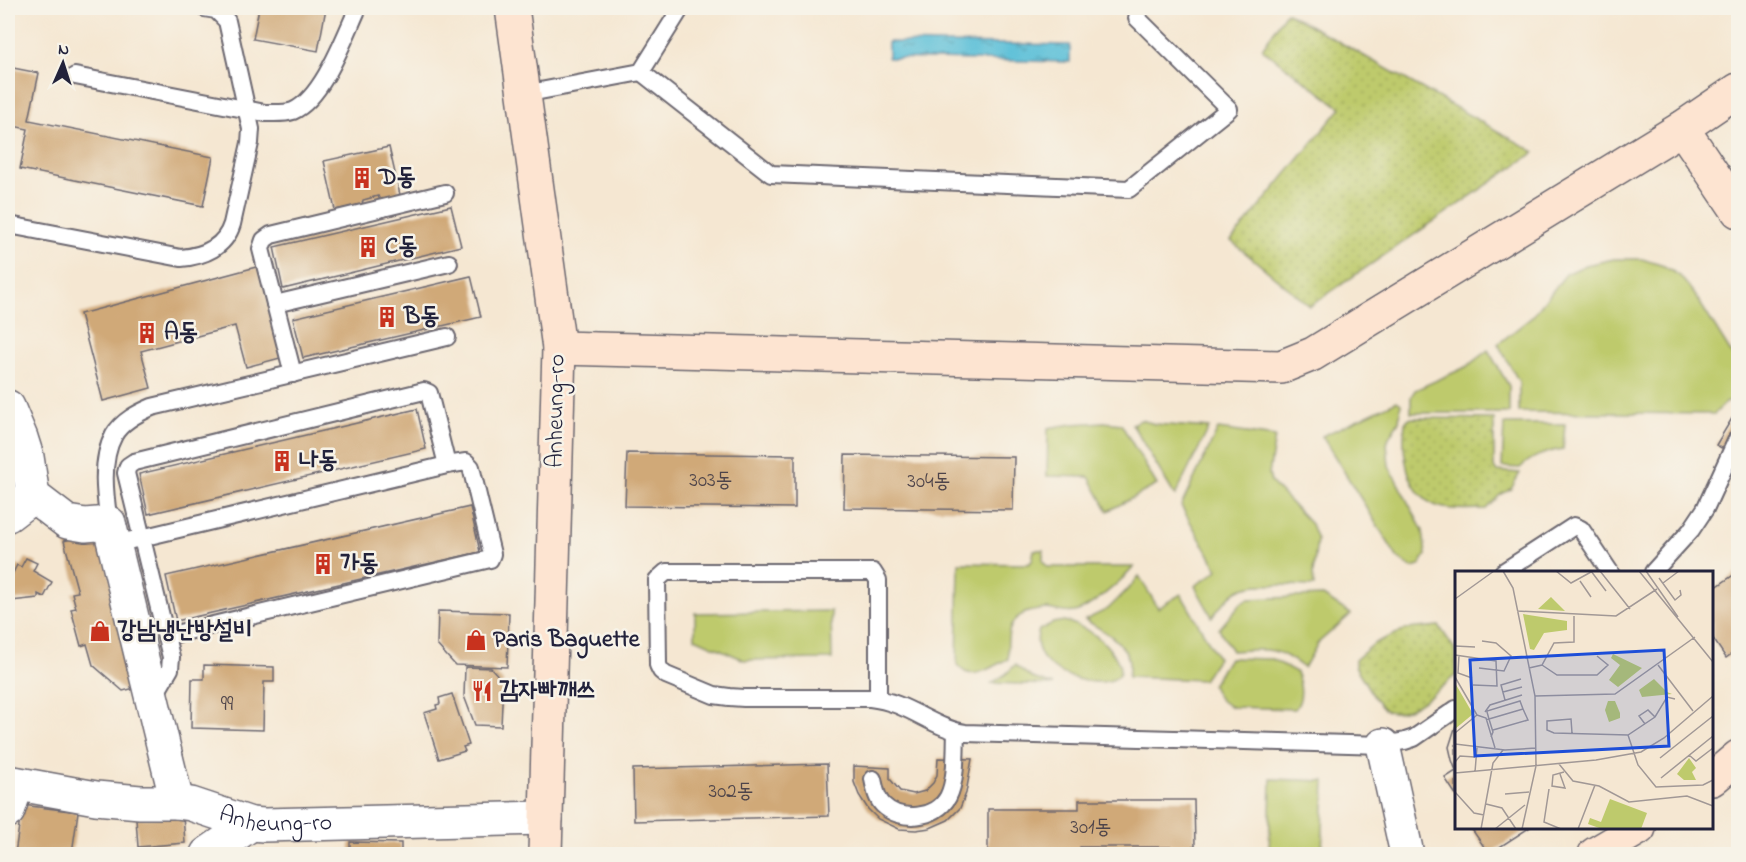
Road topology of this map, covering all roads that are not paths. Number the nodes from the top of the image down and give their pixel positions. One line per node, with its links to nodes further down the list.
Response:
1 (204, 8): 10 (lane)
2 (358, 8): 10 (lane)
3 (512, 8): 9 (street, Anheung-ro)
4 (681, 8): 6 (lane)
5 (1137, 18): 6 (lane)
6 (641, 72): 9 (lane)
7 (75, 76): 10 (lane)
8 (1738, 90): 11 (street)
9 (524, 94): 18 (street, Anheung-ro)
10 (248, 110): 14 (lane)
11 (1682, 128): 13 (street); 18 (street)
12 (445, 193): 16 (lane)
13 (1738, 211)
14 (9, 225)
15 (449, 263): 16 (lane)
16 (275, 304): 19 (lane)
17 (447, 337): 19 (lane)
18 (559, 348): 40 (street, Anheung-ro)
19 (293, 374): 25 (lane)
20 (8, 408): 23 (street)
21 (1738, 437): 28 (lane)
22 (447, 465): 25 (lane); 25 (lane); 29 (lane)
23 (33, 496): 24 (street); 25 (street)
24 (8, 515)
25 (121, 535): 29 (lane); 31 (street)
26 (1506, 571): 27 (lane)
27 (1609, 571)
28 (1655, 571)
29 (167, 636): 31 (lane)
30 (878, 699): 30 (lane); 33 (lane)
31 (152, 700): 39 (street)
32 (1455, 710): 34 (lane)
33 (956, 732): 34 (lane); 37 (lane)
34 (1383, 745): 45 (street)
35 (1738, 756): 36 (street)
36 (1713, 778)
37 (873, 779)
38 (10, 792): 39 (street, Anheung-ro)
39 (177, 802): 41 (street, Anheung-ro)
40 (546, 818): 41 (street, Anheung-ro); 44 (street, Anheung-ro)
41 (251, 824): 43 (street)
42 (1638, 829): 46 (street)
43 (207, 855)
44 (545, 855)
45 (1407, 855)
46 (1594, 855)

